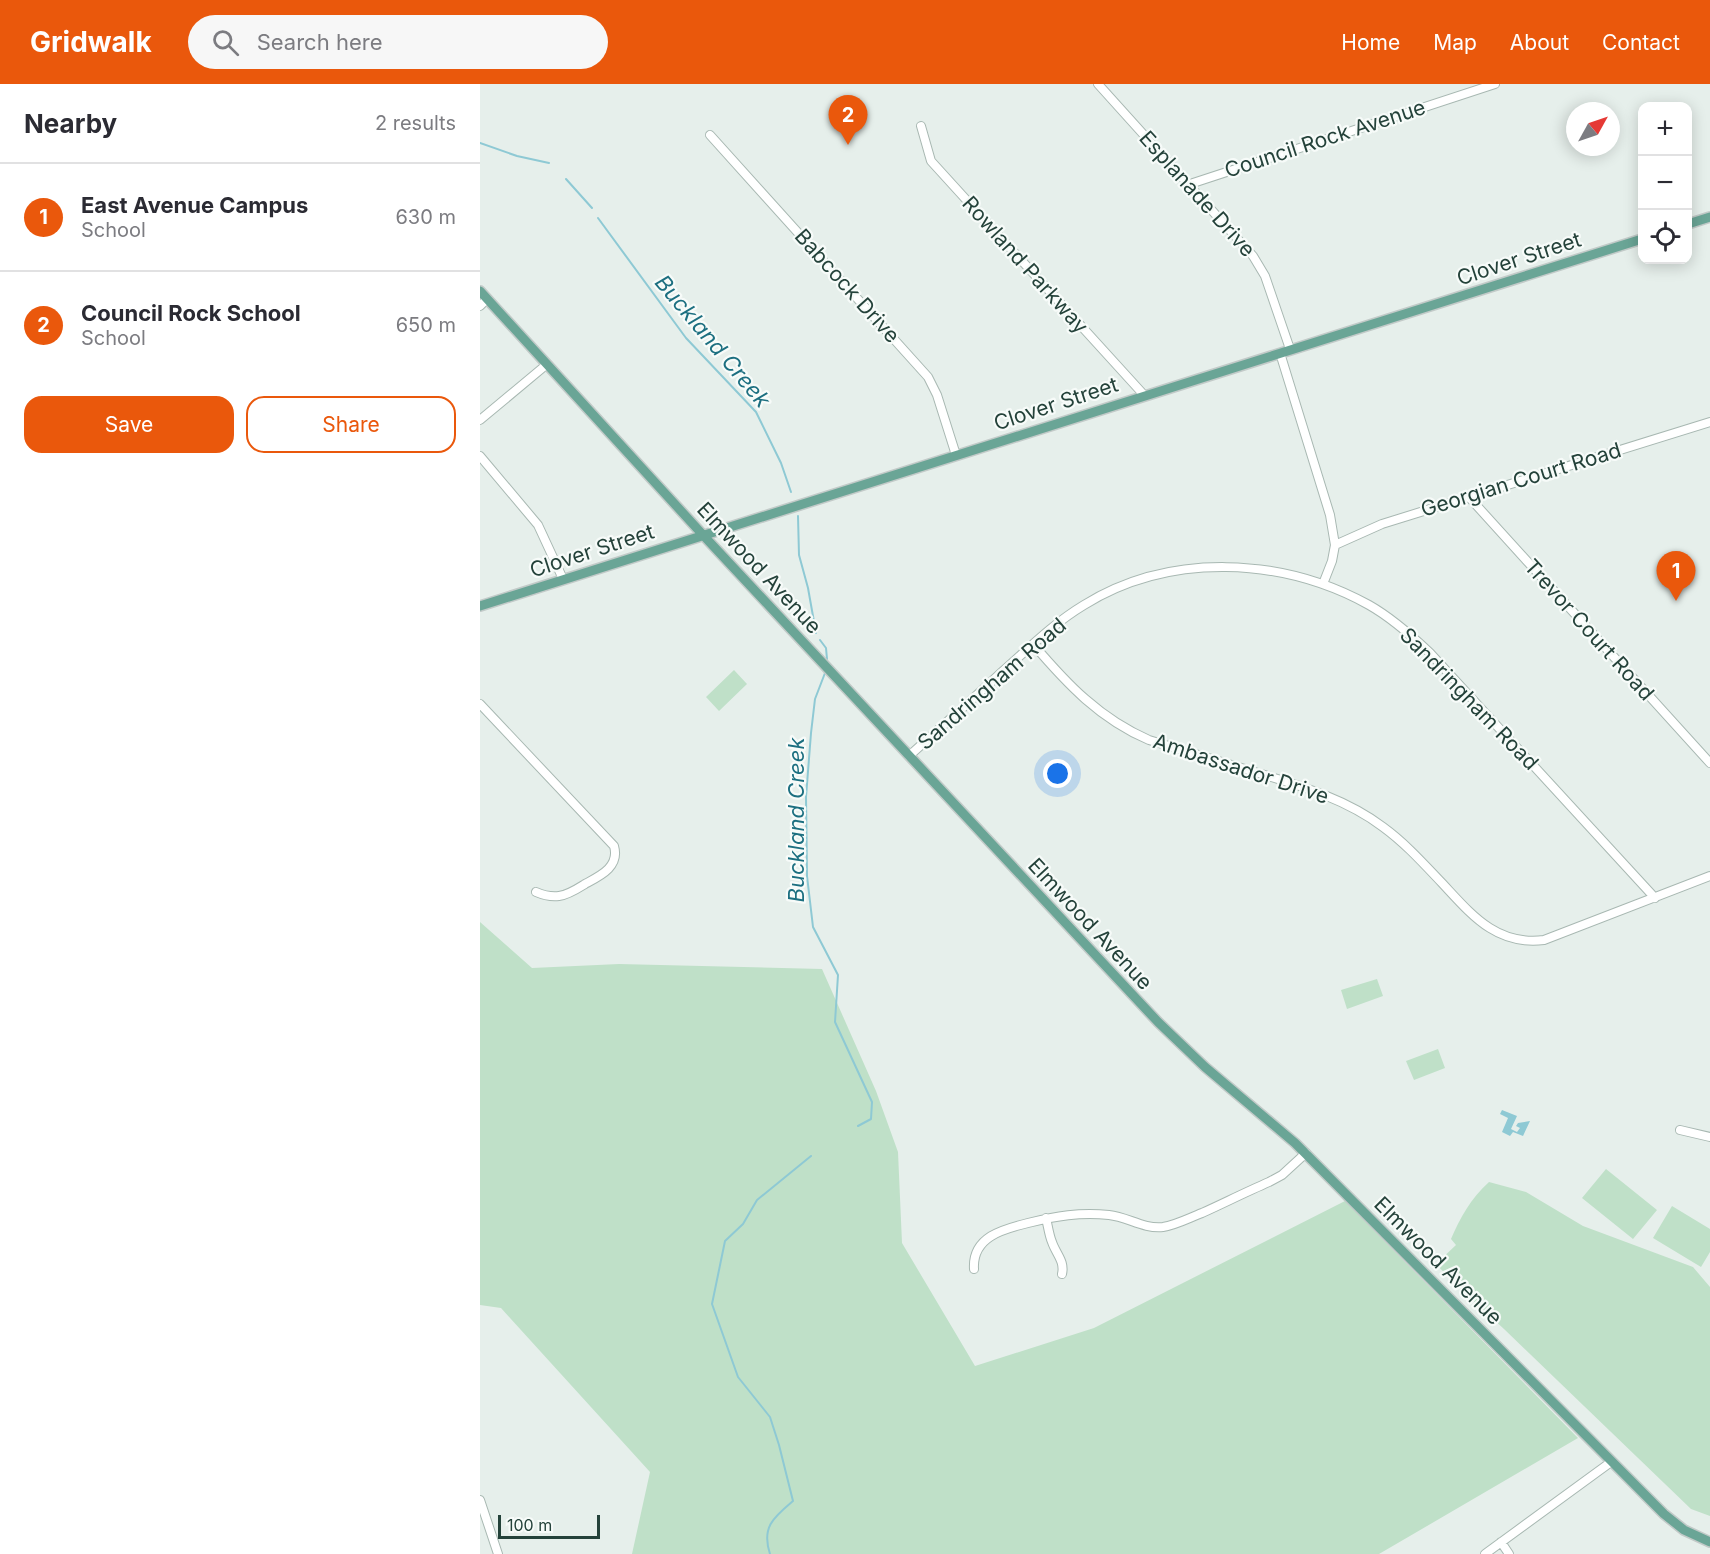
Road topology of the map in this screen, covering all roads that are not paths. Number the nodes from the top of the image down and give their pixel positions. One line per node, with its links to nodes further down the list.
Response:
1 (1098, 84): 5 (street, Esplanade Drive)
2 (1496, 84): 5 (street, Council Rock Avenue)
3 (921, 126): 14 (street, Rowland Parkway)
4 (710, 135): 17 (street, Babcock Drive)
5 (1190, 184): 11 (street, Esplanade Drive)
6 (1710, 217): 7 (main road)
7 (1692, 223)
8 (1638, 240): 11 (main road, Clover Street)
9 (480, 291): 10 (main road, Elmwood Avenue)
10 (484, 303): 13 (main road, Elmwood Avenue)
11 (1290, 349): 12 (main road, Clover Street)
12 (1280, 353): 14 (main road, Clover Street); 21 (street)
13 (546, 365): 15 (street); 20 (main road, Elmwood Avenue)
14 (1144, 395): 17 (main road, Clover Street)
15 (480, 420)
16 (1710, 422): 19 (street, Georgian Court Road)
17 (956, 454): 20 (main road, Clover Street)
18 (480, 456): 22 (street)
19 (1468, 496): 21 (street, Georgian Court Road); 28 (street, Trevor Court Road)
20 (703, 535): 22 (main road, Clover Street); 27 (main road, Elmwood Avenue)
21 (1335, 544): 23 (street)
22 (563, 579): 24 (main road, Clover Street)
23 (1323, 584): 25 (street, Sandringham Road); 31 (street, Sandringham Road)
24 (480, 606)
25 (1033, 644): 27 (street, Sandringham Road); 31 (street, Ambassador Drive)
26 (480, 704): 30 (street)
27 (909, 756): 34 (main road, Elmwood Avenue)
28 (1710, 763)
29 (1710, 876): 31 (street, Ambassador Drive)
30 (536, 892)
31 (1655, 898)
32 (1680, 1130): 33 (street)
33 (1710, 1137)
34 (1306, 1154): 35 (street); 38 (main road, Elmwood Avenue)
35 (1046, 1218): 36 (street); 37 (street)
36 (974, 1269)
37 (1062, 1274)
38 (1611, 1462): 40 (street); 41 (main road, Elmwood Avenue)
39 (480, 1500): 42 (street)
40 (1501, 1542): 43 (street); 44 (street)
41 (1710, 1542)
42 (498, 1554)
43 (1485, 1554)
44 (1509, 1554)

